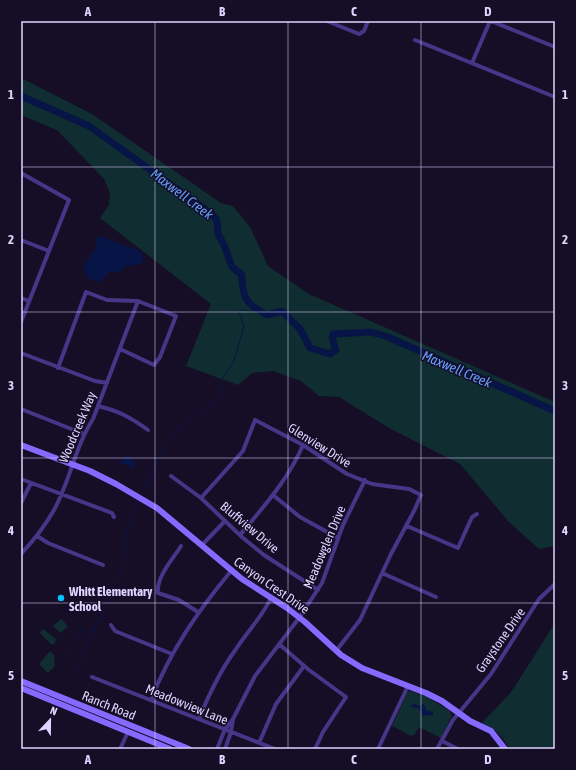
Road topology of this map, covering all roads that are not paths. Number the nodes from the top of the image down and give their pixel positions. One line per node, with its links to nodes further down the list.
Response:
1 (327, 21): 2 (street)
2 (368, 21)
3 (490, 21): 5 (street); 6 (street)
4 (415, 40): 6 (street)
5 (555, 47)
6 (472, 63): 7 (street)
7 (555, 97)
8 (21, 174): 10 (street)
9 (21, 240): 10 (street)
10 (49, 251): 12 (street)
11 (21, 298): 12 (street)
12 (28, 301): 14 (street)
13 (138, 301): 15 (street, Woodcreek Way); 15 (street); 17 (street)
14 (21, 322)
15 (120, 349): 18 (street, Woodcreek Way)
16 (21, 353): 17 (street)
17 (58, 368): 18 (street)
18 (107, 383): 19 (street, Woodcreek Way)
19 (98, 406): 21 (street); 22 (street, Woodcreek Way)
20 (21, 409): 22 (street)
21 (148, 430)
22 (84, 434): 25 (street, Woodcreek Way)
23 (21, 444): 25 (street, Canyon Crest Drive)
24 (303, 445): 28 (street, Glenview Drive); 31 (street); 32 (street, Glenview Drive)
25 (72, 464): 30 (street, Woodcreek Way); 41 (street, Canyon Crest Drive)
26 (172, 476): 32 (street, Bluffview Drive)
27 (21, 479): 29 (street)
28 (365, 480): 37 (street, Glenview Drive); 40 (street, Meadowglen Drive)
29 (31, 483): 30 (street); 33 (street)
30 (60, 494): 35 (street); 39 (street, Woodcreek Way)
31 (273, 495): 38 (street); 40 (street)
32 (201, 498): 36 (street, Bluffview Drive)
33 (21, 503)
34 (477, 514): 37 (street)
35 (114, 517)
36 (225, 521): 38 (street, Bluffview Drive); 41 (street)
37 (407, 526): 46 (street)
38 (240, 535): 48 (street, Bluffview Drive)
39 (37, 536): 43 (street, Woodcreek Way); 44 (street)
40 (338, 538): 48 (street, Meadowglen Drive)
41 (202, 544): 45 (street, Canyon Crest Drive)
42 (181, 546): 51 (street)
43 (21, 554)
44 (103, 565)
45 (231, 570): 50 (street, Canyon Crest Drive); 51 (street)
46 (382, 573): 49 (street); 55 (street)
47 (555, 584): 63 (street, Graystone Drive)
48 (318, 590): 52 (street, Meadowglen Drive)
49 (436, 597)
50 (271, 598): 52 (street, Canyon Crest Drive); 64 (street)
51 (198, 612): 56 (street)
52 (300, 618): 54 (street, Meadowglen Drive); 55 (street, Canyon Crest Drive)
53 (111, 625): 56 (street)
54 (279, 644): 57 (street); 65 (street, Meadowglen Drive)
55 (336, 651): 60 (street, Canyon Crest Drive)
56 (172, 654): 62 (street)
57 (304, 666): 70 (street); 77 (street)
58 (92, 677): 62 (street, Meadowview Lane)
59 (21, 682): 73 (street, Ranch Road)
60 (408, 686): 63 (street, Canyon Crest Drive); 78 (street)
61 (21, 688): 67 (street, Ranch Road)
62 (151, 700): 64 (street, Meadowview Lane)
63 (458, 713): 69 (street, Graystone Drive); 81 (street, Canyon Crest Drive)
64 (199, 719): 66 (street, Meadowview Lane)
65 (233, 719): 66 (street, Meadowglen Drive); 68 (street, Meadowglen Drive)
66 (225, 730): 68 (street, Meadowview Lane); 74 (street, Meadowglen Drive)
67 (128, 732): 71 (street); 72 (street, Ranch Road)
68 (232, 732): 70 (street, Meadowview Lane); 75 (street, Meadowglen Drive)
69 (442, 741): 79 (street, Graystone Drive); 80 (street)
70 (259, 743): 76 (street, Meadowview Lane)
71 (120, 749)
72 (170, 749)
73 (189, 749)
74 (217, 749)
75 (225, 749)
76 (275, 749)
77 (315, 749)
78 (378, 749)
79 (437, 749)
80 (458, 749)
81 (505, 749)

